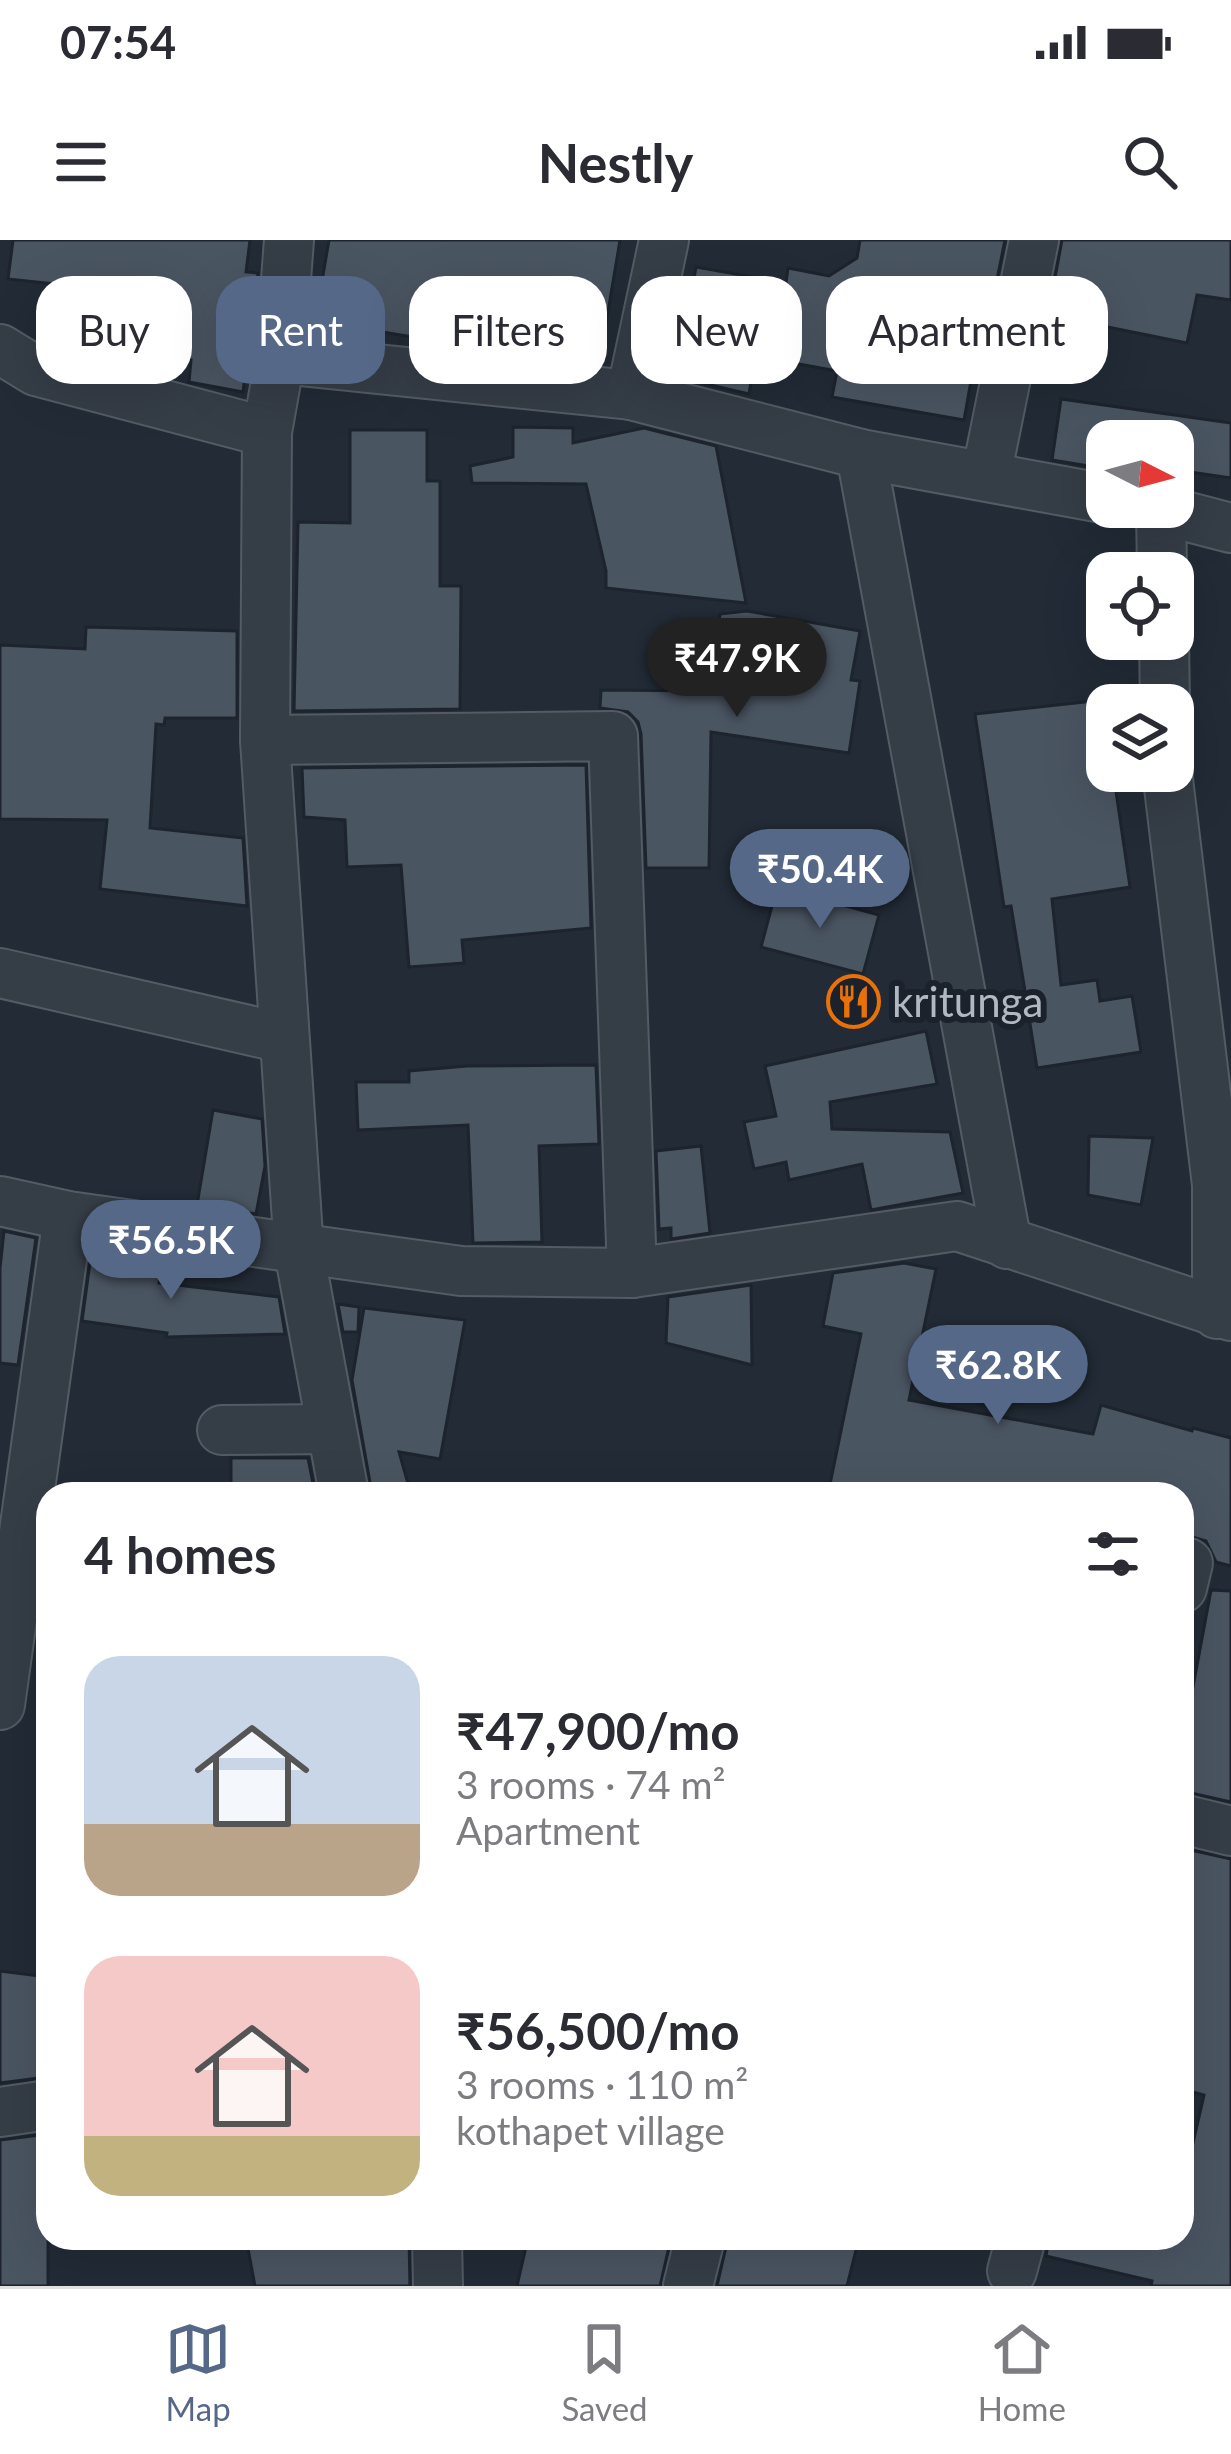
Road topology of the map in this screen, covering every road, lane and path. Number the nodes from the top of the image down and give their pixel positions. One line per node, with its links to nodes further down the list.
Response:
1 (289, 240): 4 (street)
2 (664, 240): 8 (street)
3 (1034, 240): 11 (street)
4 (286, 276)
5 (0, 349): 9 (street)
6 (385, 370): 8 (street)
7 (276, 384): 9 (street)
8 (632, 395): 10 (street)
9 (267, 432): 15 (street)
10 (861, 454): 11 (street); 21 (street)
11 (986, 476): 12 (street)
12 (1086, 495)
13 (1194, 518): 14 (street)
14 (1231, 528)
15 (265, 740): 18 (street); 23 (street)
16 (1170, 792): 24 (street)
17 (0, 973): 18 (street)
18 (284, 1038): 22 (street)
19 (0, 1201): 20 (street)
20 (68, 1216): 22 (street); 28 (street)
21 (1007, 1244): 23 (street); 24 (street)
22 (298, 1251): 23 (street); 26 (street)
23 (632, 1273)
24 (1224, 1315)
25 (222, 1430): 26 (street)
26 (330, 1430): 27 (street)
27 (341, 1482)
28 (0, 1705)
29 (1194, 1823): 30 (street)
30 (1231, 1831)
31 (36, 2106): 32 (street)
32 (0, 2112)
33 (437, 2250): 35 (street)
34 (697, 2250): 36 (street)
35 (438, 2286)
36 (688, 2286)

